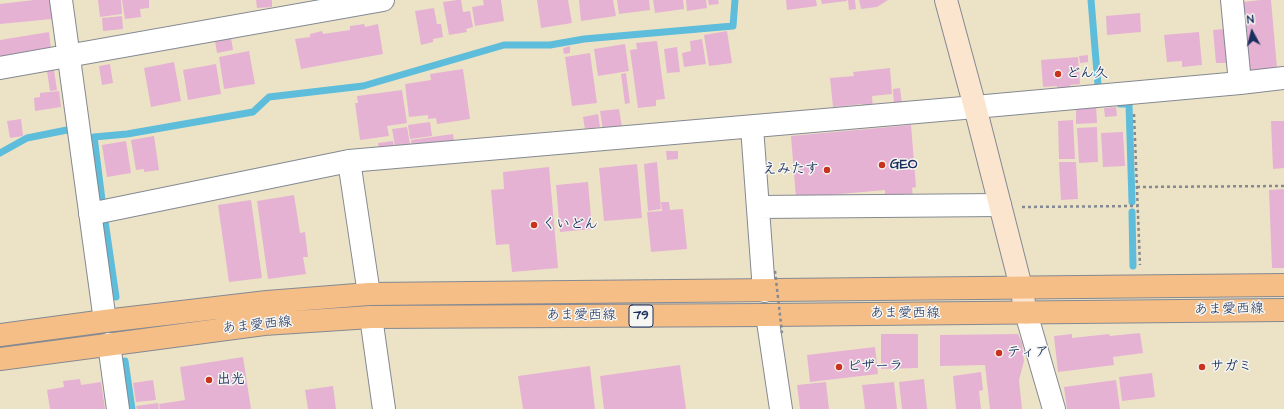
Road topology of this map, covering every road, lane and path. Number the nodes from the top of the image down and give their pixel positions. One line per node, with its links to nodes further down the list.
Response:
1 (61, 0): 5 (street)
2 (383, 0): 5 (street)
3 (946, 0): 10 (street)
4 (1232, 0): 8 (street)
5 (69, 56): 6 (street); 18 (street)
6 (0, 68)
7 (1284, 78): 8 (street)
8 (1240, 83): 9 (street)
9 (1134, 93): 10 (street); 14 (path)
10 (975, 107): 11 (street); 15 (street)
11 (752, 127): 12 (street); 17 (street)
12 (349, 161): 18 (street); 24 (street)
13 (1284, 186): 14 (path)
14 (1137, 187): 16 (path)
15 (1000, 206): 16 (path); 17 (street); 22 (street)
16 (1138, 206): 21 (path)
17 (758, 208): 23 (street)
18 (90, 214): 29 (street)
19 (775, 271): 30 (path, bridge)
20 (1284, 285): 21 (main road, あま愛西線 / 79)
21 (1141, 286): 22 (main road, あま愛西線 / 79)
22 (1021, 288): 23 (main road, あま愛西線 / 79); 26 (street)
23 (764, 291): 24 (main road, あま愛西線 / 79)
24 (369, 294): 29 (main road, あま愛西線 / 79)
25 (1284, 310): 26 (main road, あま愛西線 / 79)
26 (1026, 313): 27 (main road, あま愛西線 / 79); 37 (street)
27 (767, 315): 28 (main road, あま愛西線 / 79); 36 (street)
28 (371, 317): 32 (main road, あま愛西線 / 79); 35 (street)
29 (105, 321): 31 (main road, あま愛西線 / 79)
30 (782, 333)
31 (0, 335)
32 (109, 344): 33 (main road, あま愛西線 / 79); 34 (street)
33 (0, 359)
34 (118, 409)
35 (384, 409)
36 (780, 409)
37 (1054, 409)

